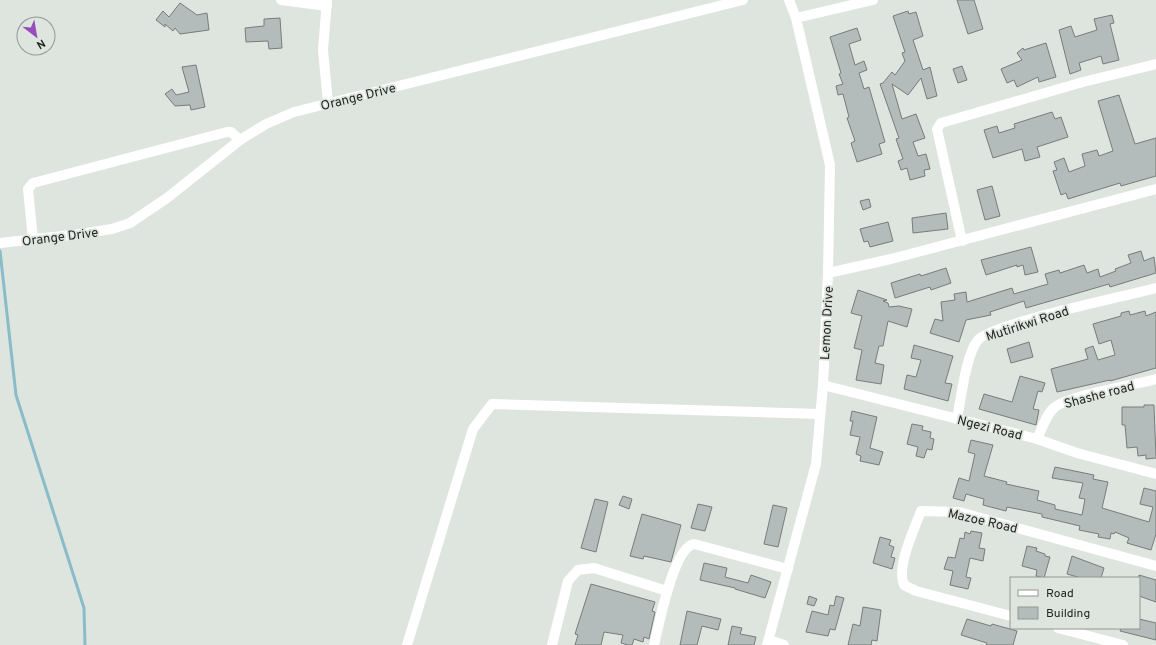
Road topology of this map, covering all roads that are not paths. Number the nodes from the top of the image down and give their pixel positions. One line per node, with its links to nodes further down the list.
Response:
1 (281, 0): 5 (street)
2 (743, 0): 6 (street, Orange Drive)
3 (789, 0): 7 (street, Lemon Drive)
4 (873, 0): 7 (street)
5 (327, 3): 9 (street)
6 (710, 4): 9 (street, Orange Drive)
7 (796, 18): 15 (street, Lemon Drive)
8 (1156, 64): 13 (street)
9 (328, 103): 10 (street, Orange Drive)
10 (240, 140): 12 (street, Orange Drive); 12 (street)
11 (1156, 189): 13 (street)
12 (33, 240): 14 (street, Orange Drive)
13 (962, 241): 15 (street)
14 (0, 243)
15 (828, 273): 18 (street, Lemon Drive)
16 (1156, 288): 20 (street, Mutirikwi Road)
17 (1156, 379): 21 (street, Shashe road)
18 (823, 385): 19 (street, Lemon Drive); 20 (street, Ngezi Road)
19 (820, 414): 24 (street, Lemon Drive); 29 (street)
20 (957, 419): 21 (street, Ngezi Road)
21 (1037, 439): 22 (street, Ngezi Road)
22 (1156, 474)
23 (1156, 566): 26 (street, Mazoe Road)
24 (788, 569): 25 (street); 28 (street, Lemon Drive)
25 (667, 591): 30 (street); 31 (street)
26 (1010, 616)
27 (1062, 629): 33 (street)
28 (768, 643): 32 (street)
29 (407, 645)
30 (552, 645)
31 (654, 645)
32 (784, 645)
33 (1123, 645)

